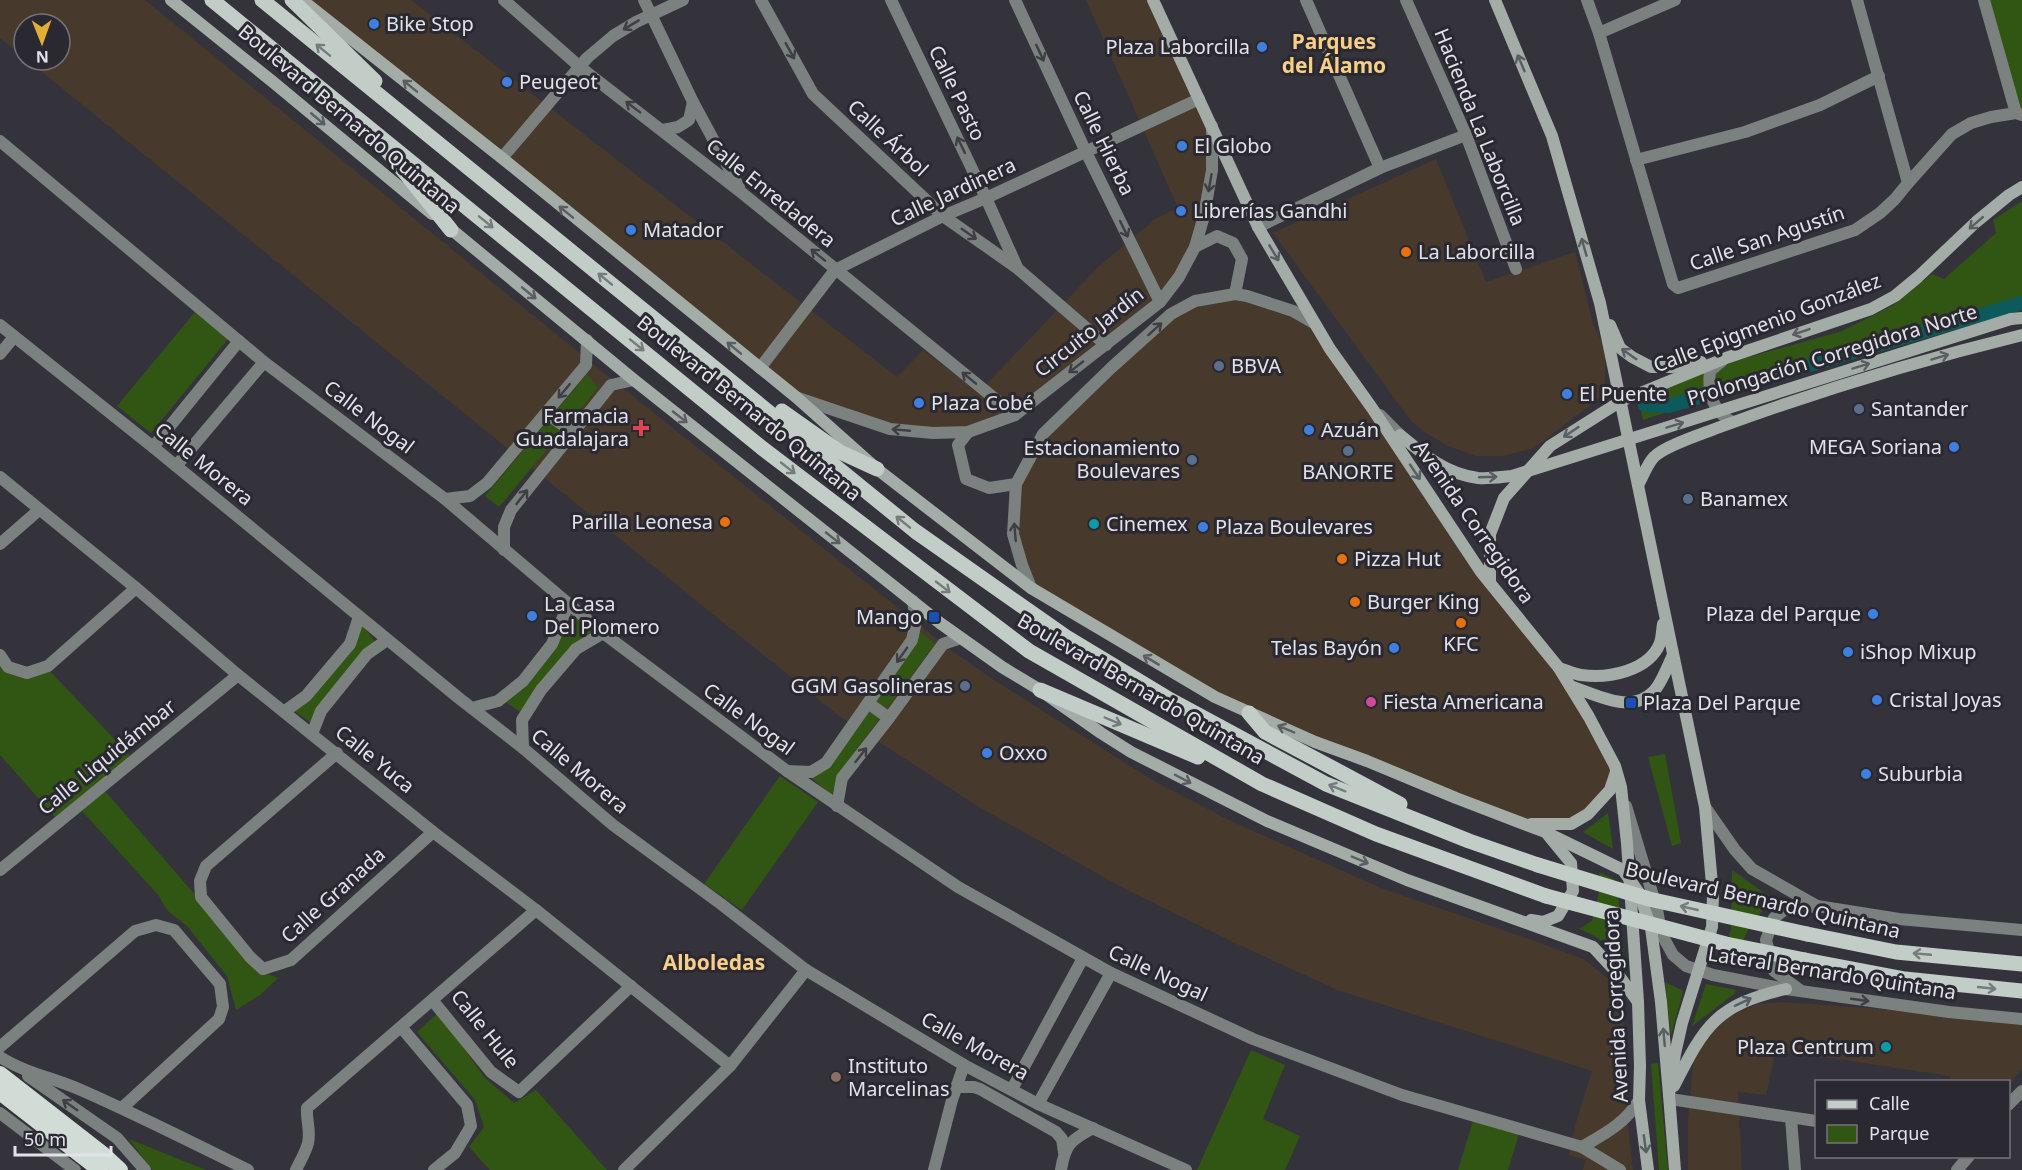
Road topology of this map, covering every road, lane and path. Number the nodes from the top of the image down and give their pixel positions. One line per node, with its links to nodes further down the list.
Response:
1 (171, 0): 43 (main road, Boulevard Bernardo Quintana, one-way to 43)
2 (212, 0): 27 (main road, Boulevard Bernardo Quintana)
3 (262, 0): 32 (main road, Boulevard Bernardo Quintana, one-way to 3)
4 (292, 0): 32 (main road)
5 (302, 0): 34 (main road, Boulevard Bernardo Quintana, one-way to 5)
6 (644, 0): 20 (street)
7 (683, 0): 20 (street)
8 (761, 0): 41 (street, Calle Árbol, one-way to 41)
9 (891, 0): 40 (street, Calle Pasto, one-way to 9)
10 (1015, 0): 33 (street, Calle Hierba, one-way to 33)
11 (1153, 0): 24 (main road, Avenida Corregidora)
12 (1306, 0): 36 (street)
13 (1406, 0): 30 (street, Hacienda La Laborcilla)
14 (1495, 0): 50 (main road, one-way to 14)
15 (1587, 0): 21 (street, Calle San Agustín)
16 (1675, 0): 21 (street)
17 (1857, 0): 23 (street)
18 (1984, 0): 26 (street)
19 (508, 2): 22 (street, Calle Enredadera)
20 (651, 16): 22 (street, one-way to 22); 25 (street)
21 (1599, 33): 35 (street, Calle San Agustín)
22 (580, 68): 29 (street, Calle Enredadera, one-way to 22); 34 (street)
23 (1879, 76): 35 (street); 37 (street)
24 (1199, 99): 28 (main road, Avenida Corregidora); 33 (street, Calle Jardinera)
25 (693, 102): 29 (street); 39 (street)
26 (2019, 114): 37 (street, Calle San Agustín)
27 (367, 125): 43 (main road); 110 (main road, Boulevard Bernardo Quintana, one-way to 110)
28 (1212, 125): 42 (main road, Avenida Corregidora); 44 (street, Circuito Jardín, one-way to 44)
29 (663, 130): 39 (street, Calle Enredadera)
30 (1466, 135): 36 (street); 46 (street, Hacienda La Laborcilla)
31 (0, 141): 57 (street, Calle Nogal)
32 (446, 150): 64 (main road, Boulevard Bernardo Quintana, one-way to 32)
33 (1086, 152): 40 (street, Calle Jardinera); 49 (street, Calle Hierba, one-way to 49)
34 (502, 158): 62 (main road, Boulevard Bernardo Quintana, one-way to 34)
35 (1636, 160): 37 (street, Calle San Agustín)
36 (1380, 168): 42 (street)
37 (1908, 183)
38 (2022, 187): 60 (main road, Calle Epigmenio González, one-way to 60)
39 (742, 194): 47 (street, Calle Enredadera, one-way to 39)
40 (986, 198): 41 (street, Calle Jardinera); 45 (street, Calle Pasto)
41 (943, 216): 45 (street, Calle Árbol, one-way to 45); 47 (street, Calle Jardinera)
42 (1258, 227): 52 (main road, Avenida Corregidora, one-way to 52)
43 (451, 230): 56 (main road, Boulevard Bernardo Quintana, one-way to 56)
44 (1195, 247): 48 (street); 49 (street, Circuito Jardín)
45 (1017, 268): 58 (street, Calle Árbol)
46 (1516, 269)
47 (836, 270): 62 (street, Calle Jardinera); 69 (street, Calle Enredadera, one-way to 47)
48 (1235, 294): 52 (street, Circuito Jardín); 78 (street, Circuito Jardín, one-way to 48)
49 (1160, 302): 58 (street, Circuito Jardín)
50 (1600, 303): 60 (main road, one-way to 50); 66 (main road)
51 (2016, 318): 73 (main road, Prolongación Corregidora Norte, one-way to 51, bridge)
52 (1314, 323): 67 (main road, Avenida Corregidora)
53 (0, 325): 55 (street, Calle Morera)
54 (2022, 335): 70 (main road, one-way to 54)
55 (14, 337): 59 (street); 74 (street, Calle Morera)
56 (587, 340): 63 (main road, Boulevard Bernardo Quintana); 68 (street, one-way to 68)
57 (239, 341): 61 (street, Calle Nogal); 74 (street)
58 (1106, 345): 69 (street, Circuito Jardín, one-way to 69)
59 (0, 354)
60 (1725, 358): 66 (main road, Calle Epigmenio González); 70 (street)
61 (264, 362): 75 (street); 80 (street, Calle Nogal)
62 (760, 368): 65 (main road, Boulevard Bernardo Quintana)
63 (634, 380): 71 (street); 87 (main road, Boulevard Bernardo Quintana, one-way to 87)
64 (751, 397): 76 (main road); 117 (main road, Boulevard Bernardo Quintana, one-way to 64)
65 (796, 397): 72 (street, Circuito Jardín, one-way to 65); 76 (main road, Boulevard Bernardo Quintana)
66 (1621, 400): 79 (main road); 84 (main road, Calle Epigmenio González, one-way to 84)
67 (1372, 408): 73 (street, Prolongación Corregidora Norte); 84 (main road, Avenida Corregidora, one-way to 84)
68 (546, 413): 71 (street); 80 (street)
69 (1015, 415): 72 (street, Circuito Jardín)
70 (1732, 422): 79 (main road)
71 (573, 432): 83 (street, one-way to 71)
72 (968, 432): 78 (street)
73 (1400, 435)
74 (153, 447): 75 (street, Calle Morera)
75 (176, 466): 90 (street, Calle Morera)
76 (876, 469): 86 (main road, Boulevard Bernardo Quintana)
77 (0, 477): 81 (street, Calle Yuca)
78 (1016, 483): 86 (street, one-way to 78)
79 (1638, 485): 89 (main road)
80 (445, 499): 83 (street, Calle Nogal)
81 (39, 510): 82 (street); 85 (street, Calle Yuca)
82 (0, 544)
83 (504, 550): 88 (street, Calle Nogal)
84 (1490, 583): 96 (main road, Avenida Corregidora)
85 (136, 588): 94 (street); 97 (street, Calle Yuca)
86 (1031, 588): 103 (main road, Boulevard Bernardo Quintana, one-way to 86)
87 (913, 601): 92 (main road, Boulevard Bernardo Quintana); 100 (street, one-way to 100)
88 (568, 605): 91 (street, Calle Nogal); 101 (street)
89 (1665, 616): 95 (main road); 96 (main road)
90 (359, 617): 93 (street, Calle Morera); 102 (street)
91 (603, 633): 106 (street); 108 (street, Calle Nogal)
92 (961, 638): 99 (main road, Boulevard Bernardo Quintana); 104 (street)
93 (387, 640): 101 (street, Calle Morera); 105 (street)
94 (0, 655)
95 (1673, 655): 98 (main road); 113 (main road)
96 (1559, 668): 98 (main road, Avenida Corregidora)
97 (238, 675): 102 (street, Calle Yuca); 118 (street, Calle Liquidámbar)
98 (1570, 686): 109 (main road, Avenida Corregidora)
99 (1040, 690): 110 (main road, one-way to 110); 122 (main road, Boulevard Bernardo Quintana, one-way to 122)
100 (868, 703): 104 (street); 108 (street)
101 (472, 708): 106 (street, Calle Morera)
102 (285, 711): 105 (street, Calle Yuca)
103 (1249, 713): 114 (main road, Boulevard Bernardo Quintana, one-way to 103); 117 (main road)
104 (889, 718): 112 (street, one-way to 104)
105 (312, 734): 107 (street, Calle Yuca)
106 (523, 748): 126 (street, Calle Morera)
107 (337, 753): 115 (street, Calle Yuca); 115 (street, Calle Granada)
108 (787, 771): 112 (street, Calle Nogal)
109 (1617, 771): 111 (main road, Avenida Corregidora); 114 (main road)
110 (1262, 784): 132 (main road, Boulevard Bernardo Quintana, one-way to 132, bridge)
111 (1621, 787): 119 (main road, Avenida Corregidora); 127 (street, Lateral Bernardo Quintana)
112 (837, 806): 124 (street, Calle Nogal)
113 (1705, 807): 120 (street); 127 (main road)
114 (1523, 824): 116 (main road, Boulevard Bernardo Quintana)
115 (433, 832): 121 (street, Calle Yuca)
116 (1545, 832): 119 (main road, Boulevard Bernardo Quintana); 122 (main road)
117 (1469, 841): 125 (main road, Boulevard Bernardo Quintana, one-way to 117, bridge)
118 (0, 870)
119 (1629, 880): 134 (main road, Avenida Corregidora); 146 (main road, one-way to 119)
120 (1817, 906): 123 (street); 131 (street)
121 (536, 910): 129 (street, Calle Yuca); 133 (street, Calle Hule)
122 (1519, 919): 134 (main road, Boulevard Bernardo Quintana)
123 (2022, 930)
124 (1083, 958): 128 (street, Calle Nogal); 143 (street)
125 (2022, 963)
126 (806, 970): 139 (street, Calle Morera); 140 (street)
127 (1699, 971): 130 (street, Lateral Bernardo Quintana); 146 (main road)
128 (1111, 973): 149 (street); 155 (street, Calle Nogal)
129 (631, 986): 133 (street, Calle Hule); 140 (street, Calle Yuca)
130 (1786, 989): 131 (street, Lateral Bernardo Quintana); 146 (main road, one-way to 130)
131 (1802, 991): 135 (street, Lateral Bernardo Quintana, one-way to 135)
132 (2022, 991)
133 (433, 1001): 136 (street)
134 (1638, 1002): 147 (main road, Avenida Corregidora)
135 (2022, 1019)
136 (400, 1027): 163 (street); 164 (street)
137 (0, 1047): 150 (street)
138 (0, 1057): 141 (street)
139 (964, 1065): 142 (street); 143 (street, Calle Morera)
140 (730, 1066): 165 (street)
141 (7, 1070): 150 (street); 160 (highway); 161 (street, one-way to 141)
142 (956, 1088): 156 (street); 166 (street)
143 (1012, 1089): 149 (street, Calle Morera)
144 (2022, 1091): 148 (street)
145 (0, 1092): 159 (highway)
146 (1670, 1097): 152 (street); 171 (main road)
147 (1639, 1100): 155 (street); 170 (main road, Avenida Corregidora, one-way to 170)
148 (2010, 1103)
149 (1038, 1104): 154 (street, Calle Morera)
150 (122, 1108): 162 (street)
151 (0, 1113): 158 (street)
152 (1791, 1118): 153 (street); 172 (street)
153 (1815, 1121)
154 (1093, 1128): 156 (street); 168 (street, Calle Morera)
155 (1582, 1147): 169 (street, Calle Nogal)
156 (1064, 1152): 167 (street)
157 (1967, 1158): 173 (street)
158 (75, 1170)
159 (100, 1170)
160 (120, 1170)
161 (146, 1170)
162 (248, 1170)
163 (296, 1170)
164 (434, 1170)
165 (624, 1170)
166 (934, 1170)
167 (1061, 1170)
168 (1184, 1170)
169 (1620, 1170)
170 (1648, 1170)
171 (1674, 1170)
172 (1795, 1170)
173 (1957, 1170)

